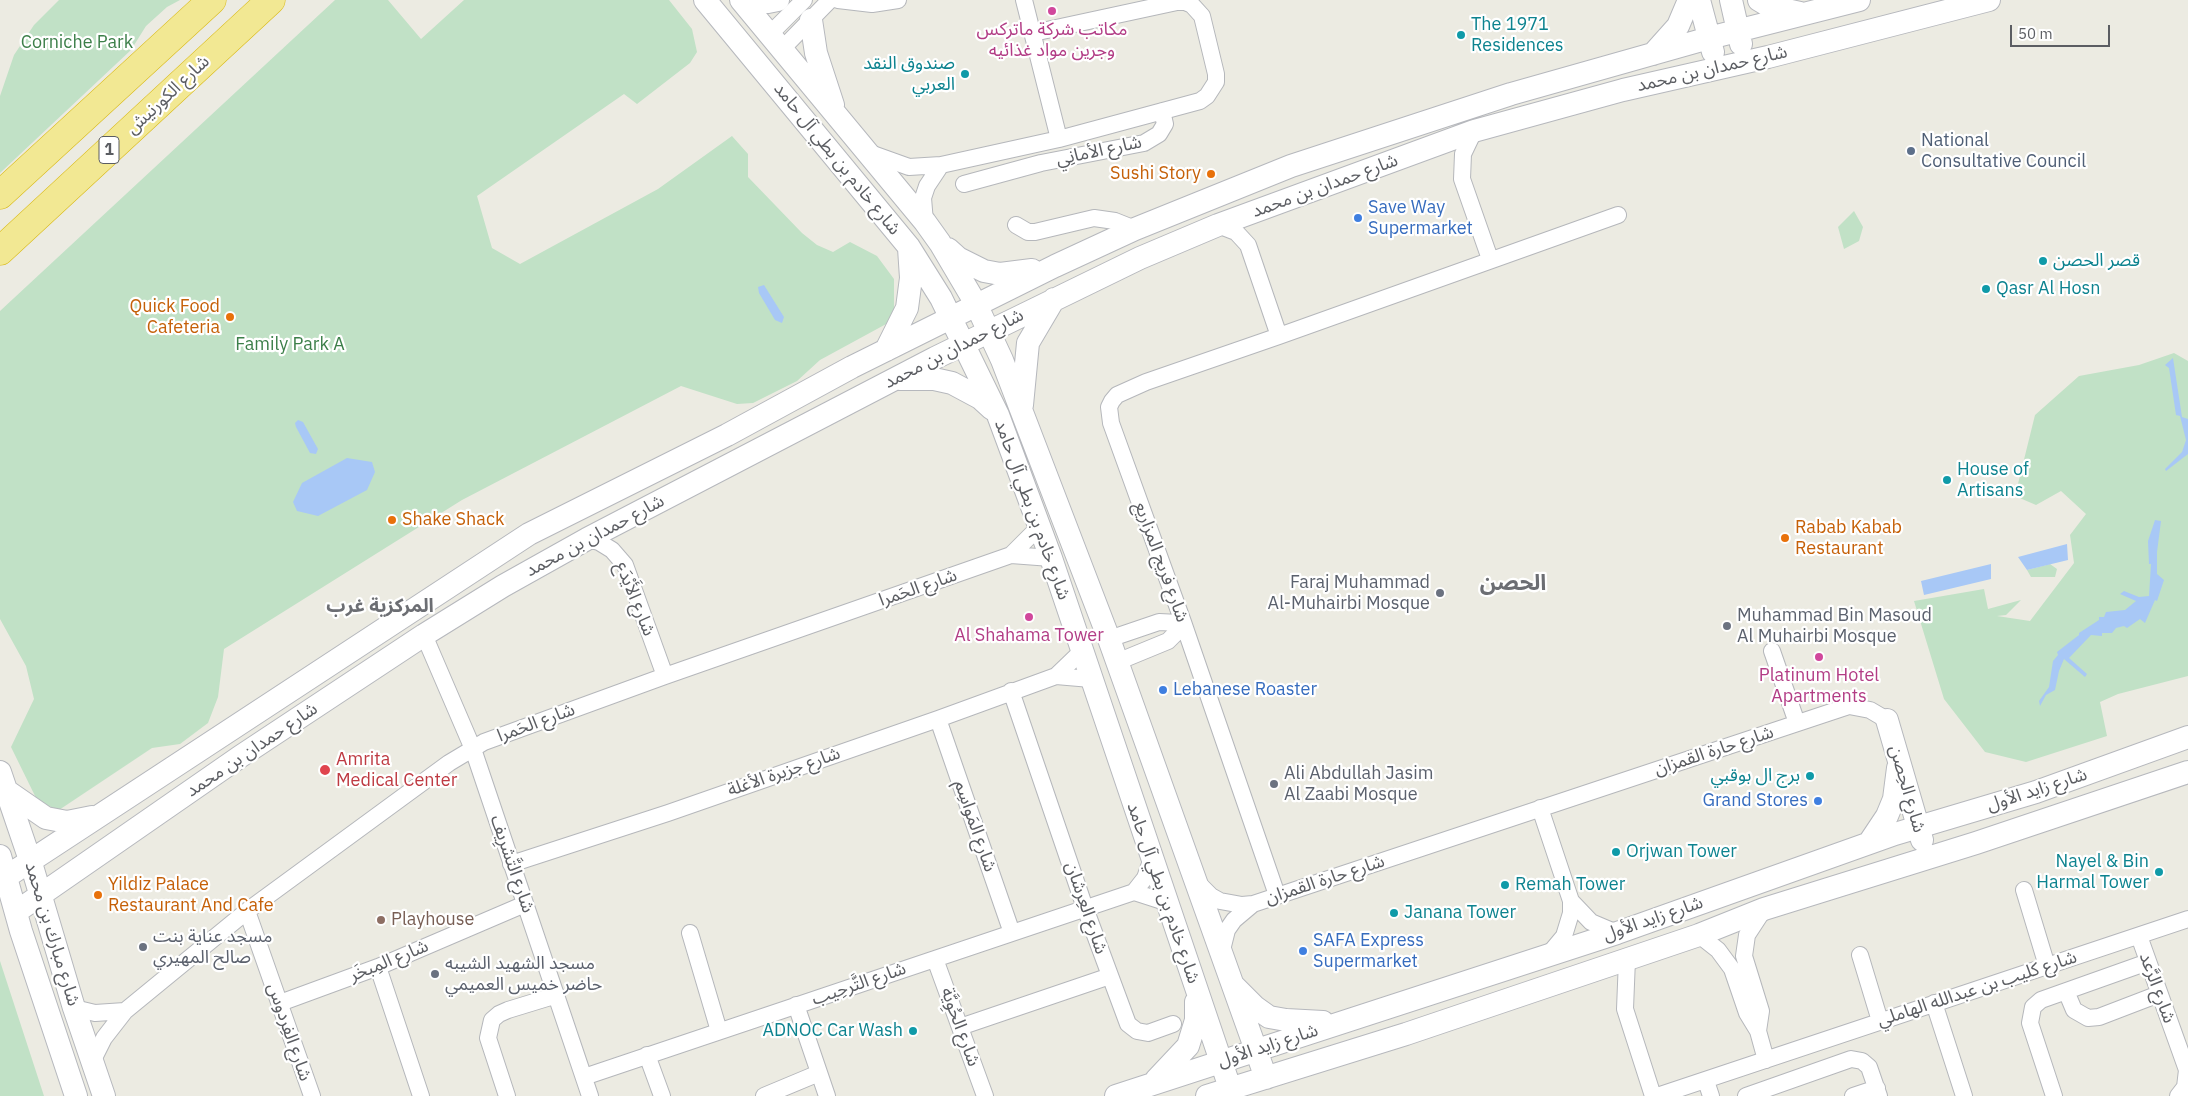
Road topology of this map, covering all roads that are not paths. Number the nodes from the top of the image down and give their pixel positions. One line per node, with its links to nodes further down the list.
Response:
1 (212, 0): 36 (highway, 1)
2 (271, 0): 44 (highway, شارع الكورنيش / 1)
3 (705, 0): 43 (main road, شارع خادم بن بطي آل حامد)
4 (741, 0): 23 (main road, شارع خادم بن بطي آل حامد)
5 (752, 0): 6 (main road)
6 (778, 0)
7 (830, 0): 18 (street)
8 (838, 0): 17 (street)
9 (898, 0): 17 (street)
10 (1024, 0): 21 (street)
11 (1689, 0): 24 (main road)
12 (1699, 0): 22 (main road)
13 (1731, 0): 20 (main road)
14 (1759, 0): 19 (main road)
15 (1859, 0): 19 (main road, شارع حمدان بن محمد)
16 (1989, 0): 25 (main road, شارع حمدان بن محمد)
17 (860, 2)
18 (808, 10): 23 (street); 28 (main road)
19 (1806, 14): 20 (main road, شارع حمدان بن محمد)
20 (1738, 31): 22 (main road, شارع حمدان بن محمد); 25 (main road)
21 (1033, 34): 27 (street, شارع الأمانِي); 30 (street)
22 (1709, 38): 24 (main road, شارع حمدان بن محمد); 26 (main road)
23 (776, 42): 28 (main road, شارع خادم بن بطي آل حامد)
24 (1653, 54): 41 (main road, شارع حمدان بن محمد)
25 (1746, 62): 26 (main road, شارع حمدان بن محمد)
26 (1717, 68): 29 (main road, شارع حمدان بن محمد)
27 (1162, 112): 30 (street, شارع الأمانِي); 33 (street, شارع الأمانِي)
28 (838, 120): 32 (main road, شارع خادم بن بطي آل حامد)
29 (1474, 131): 40 (main road, شارع حمدان بن محمد); 45 (street)
30 (1059, 139): 31 (street, شارع الأمانِي)
31 (1017, 147): 33 (street, شارع الأمانِي); 34 (street, شارع الأمانِي)
32 (864, 150): 34 (street, شارع الأمانِي); 38 (main road, شارع خادم بن بطي آل حامد)
33 (1041, 163): 35 (street)
34 (941, 165): 38 (street)
35 (964, 184)
36 (0, 195)
37 (1618, 215): 45 (street, شارع فريج المزاريع)
38 (925, 222): 42 (main road, شارع خادم بن بطي آل حامد)
39 (1016, 225): 41 (street)
40 (1218, 225): 47 (main road, شارع حمدان بن محمد); 51 (street)
41 (1135, 229): 46 (main road, شارع حمدان بن محمد)
42 (940, 243): 46 (main road); 48 (main road, شارع خادم بن بطي آل حامد)
43 (909, 247): 49 (main road, شارع خادم بن بطي آل حامد); 53 (main road)
44 (0, 251)
45 (1490, 260): 51 (street, شارع فريج المزاريع)
46 (1055, 266): 48 (main road, شارع حمدان بن محمد)
47 (1054, 299): 50 (main road, شارع حمدان بن محمد); 55 (main road)
48 (976, 304): 49 (main road, شارع حمدان بن محمد); 50 (main road, شارع خادم بن بطي آل حامد)
49 (951, 318): 52 (main road, شارع خادم بن بطي آل حامد); 53 (main road, شارع حمدان بن محمد)
50 (989, 332): 52 (main road, شارع حمدان بن محمد); 55 (main road, شارع خادم بن بطي آل حامد)
51 (1280, 336): 94 (street, شارع فريج المزاريع)
52 (963, 344): 54 (main road, شارع حمدان بن محمد); 56 (main road, شارع خادم بن بطي آل حامد)
53 (886, 350): 79 (main road, شارع حمدان بن محمد)
54 (894, 379): 56 (main road); 58 (main road, شارع حمدان بن محمد)
55 (1021, 413): 62 (main road, شارع خادم بن بطي آل حامد)
56 (998, 415): 57 (main road, شارع خادم بن بطي آل حامد)
57 (1040, 526): 59 (street, شارع الحَمرا); 60 (main road, شارع خادم بن بطي آل حامد)
58 (587, 539): 61 (main road, شارع حمدان بن محمد); 66 (street, شارع الأَيْدَع)
59 (1011, 555): 60 (street, شارع الحَمرا); 66 (street, شارع الحَمرا)
60 (1051, 558): 63 (main road, شارع خادم بن بطي آل حامد)
61 (424, 635): 74 (street, شارع التَّشرِيف); 93 (main road, شارع حمدان بن محمد)
62 (1109, 639): 65 (main road, شارع خادم بن بطي آل حامد); 65 (street)
63 (1082, 651): 67 (street, شارع جزيرة الأغلة); 68 (main road, شارع خادم بن بطي آل حامد)
64 (1772, 651): 72 (street)
65 (1117, 662): 90 (main road, شارع خادم بن بطي آل حامد)
66 (665, 676): 74 (street, شارع الحَمرا)
67 (1056, 676): 68 (street, شارع جزيرة الأغلة); 69 (street, شارع جزيرة الأغلة)
68 (1091, 679): 86 (main road, شارع خادم بن بطي آل حامد)
69 (1012, 692): 70 (street, شارع جزيرة الأغلة); 99 (street, شارع العِرشان)
70 (938, 719): 88 (street, شارع جزيرة الأغلة); 105 (street, شارع المَواسِم)
71 (1887, 720): 72 (street, شارع حارة القمزان); 75 (main road, شارع الحِصن)
72 (1797, 723): 78 (street, شارع حارة القمزان)
73 (2188, 737): 80 (main road, شارع زايد الأول)
74 (473, 749): 88 (street, شارع التَّشرِيف); 101 (street, شارع الحَمرا)
75 (1898, 757): 81 (main road, شارع الحِصن); 82 (main road)
76 (2188, 772): 83 (main road, شارع زايد الأول)
77 (3, 781): 79 (main road); 87 (main road, شارع مبارك بن محمد)
78 (1540, 808): 94 (street, شارع حارة القمزان); 95 (street)
79 (102, 814): 87 (main road, شارع حمدان بن محمد)
80 (1949, 818): 81 (main road, شارع زايد الأول); 83 (main road, شارع الحِصن)
81 (1918, 827): 82 (main road, شارع زايد الأول); 85 (main road, شارع الحِصن)
82 (1869, 843): 106 (main road, شارع زايد الأول)
83 (1957, 849): 85 (main road, شارع زايد الأول)
84 (0, 856): 89 (main road, شارع مبارك بن محمد)
85 (1928, 858): 100 (main road, شارع زايد الأول)
86 (1152, 861): 92 (street); 96 (main road, شارع خادم بن بطي آل حامد)
87 (31, 863): 89 (main road, شارع حمدان بن محمد); 93 (main road, شارع مبارك بن محمد)
88 (511, 864): 97 (street, شارع التَّشرِيف)
89 (6, 877): 102 (main road, شارع مبارك بن محمد)
90 (1196, 880): 98 (street, شارع حارة القمزان); 109 (main road, شارع خادم بن بطي آل حامد)
91 (2024, 890): 115 (street)
92 (1134, 892): 96 (street); 99 (street, شارع التَّرحِيب)
93 (40, 895): 102 (main road, شارع حمدان بن محمد); 126 (main road, شارع مبارك بن محمد)
94 (1277, 895): 98 (street, شارع حارة القمزان)
95 (1571, 901): 106 (street); 110 (street)
96 (1165, 902): 119 (main road, شارع خادم بن بطي آل حامد)
97 (525, 904): 116 (street, شارع المِبخَر); 122 (street, شارع التَّشرِيف)
98 (1253, 904): 109 (street, شارع حارة القمزان)
99 (1085, 908): 105 (street, شارع التَّرحِيب); 117 (street, شارع العِرشان)
100 (1764, 909): 107 (main road, شارع زايد الأول); 133 (street)
101 (247, 911): 123 (street, شارع الفِردوس); 127 (street, شارع الحَمرا)
102 (16, 912): 146 (main road, شارع مبارك بن محمد)
103 (2188, 919): 108 (street, شارع كليب بن عبدالله الهاملي)
104 (690, 933): 132 (street)
105 (1012, 933): 112 (street, شارع التَّرحِيب)
106 (1617, 933): 110 (main road, شارع زايد الأول)
107 (1699, 935): 113 (main road, شارع زايد الأول); 133 (street)
108 (2139, 936): 114 (street, شارع الرَّعد); 115 (street, شارع كليب بن عبدالله الهاملي)
109 (1221, 954): 118 (main road, شارع خادم بن بطي آل حامد)
110 (1549, 954): 129 (main road, شارع زايد الأول)
111 (1860, 955): 128 (street)
112 (935, 959): 125 (street, شارع التَّرحِيب); 131 (street, شارع الحُوِيَّة)
113 (1627, 959): 141 (main road, شارع زايد الأول); 158 (street, شارع كليب بن عبدالله الهاملي)
114 (2148, 962): 120 (street); 121 (street, شارع الرَّعد)
115 (2047, 966): 124 (street, شارع كليب بن عبدالله الهاملي)
116 (378, 967): 123 (street, شارع المِبخَر); 149 (street)
117 (1110, 976): 130 (street); 131 (street, شارع العِرشان)
118 (1229, 981): 129 (main road); 134 (main road, شارع خادم بن بطي آل حامد)
119 (1195, 990): 138 (main road, شارع خادم بن بطي آل حامد); 142 (main road)
120 (2066, 991): 121 (street); 162 (street)
121 (2159, 994): 163 (street, شارع الرَّعد)
122 (557, 995): 140 (street, شارع التَّشرِيف); 150 (street)
123 (280, 1002): 148 (street, شارع الفِردوس)
124 (1934, 1003): 128 (street, شارع كليب بن عبدالله الهاملي); 161 (street)
125 (796, 1006): 132 (street, شارع التَّرحِيب); 139 (street)
126 (74, 1008): 127 (street); 136 (main road, شارع مبارك بن محمد)
127 (125, 1011): 136 (street, شارع الحَمرا)
128 (1880, 1021): 137 (street, شارع كليب بن عبدالله الهاملي)
129 (1339, 1023): 134 (main road, شارع زايد الأول)
130 (1173, 1024)
131 (960, 1027): 155 (street, شارع الحُوِيَّة)
132 (719, 1031): 135 (street, شارع التَّرحِيب)
133 (1758, 1031): 137 (street)
134 (1256, 1049): 138 (main road, شارع زايد الأول); 141 (main road, شارع خادم بن بطي آل حامد)
135 (647, 1056): 140 (street, شارع التَّرحِيب); 152 (street)
136 (93, 1060): 147 (main road, شارع مبارك بن محمد)
137 (1766, 1060): 144 (street, شارع كليب بن عبدالله الهاملي)
138 (1220, 1062): 142 (main road, شارع زايد الأول); 143 (main road, شارع خادم بن بطي آل حامد)
139 (820, 1073): 153 (street); 154 (street)
140 (584, 1077): 151 (street, شارع التَّشرِيف)
141 (1266, 1078): 143 (main road, شارع زايد الأول)
142 (1149, 1085): 156 (main road, شارع زايد الأول)
143 (1230, 1088): 157 (main road, شارع زايد الأول)
144 (1708, 1088): 158 (street, شارع كليب بن عبدالله الهاملي)
145 (1878, 1092): 159 (street); 160 (street)
146 (76, 1096)
147 (104, 1096)
148 (312, 1096)
149 (421, 1096)
150 (507, 1096)
151 (590, 1096)
152 (662, 1096)
153 (764, 1096)
154 (827, 1096)
155 (985, 1096)
156 (1116, 1096)
157 (1207, 1096)
158 (1655, 1096)
159 (1746, 1096)
160 (1853, 1096)
161 (1964, 1096)
162 (2054, 1096)
163 (2178, 1096)

